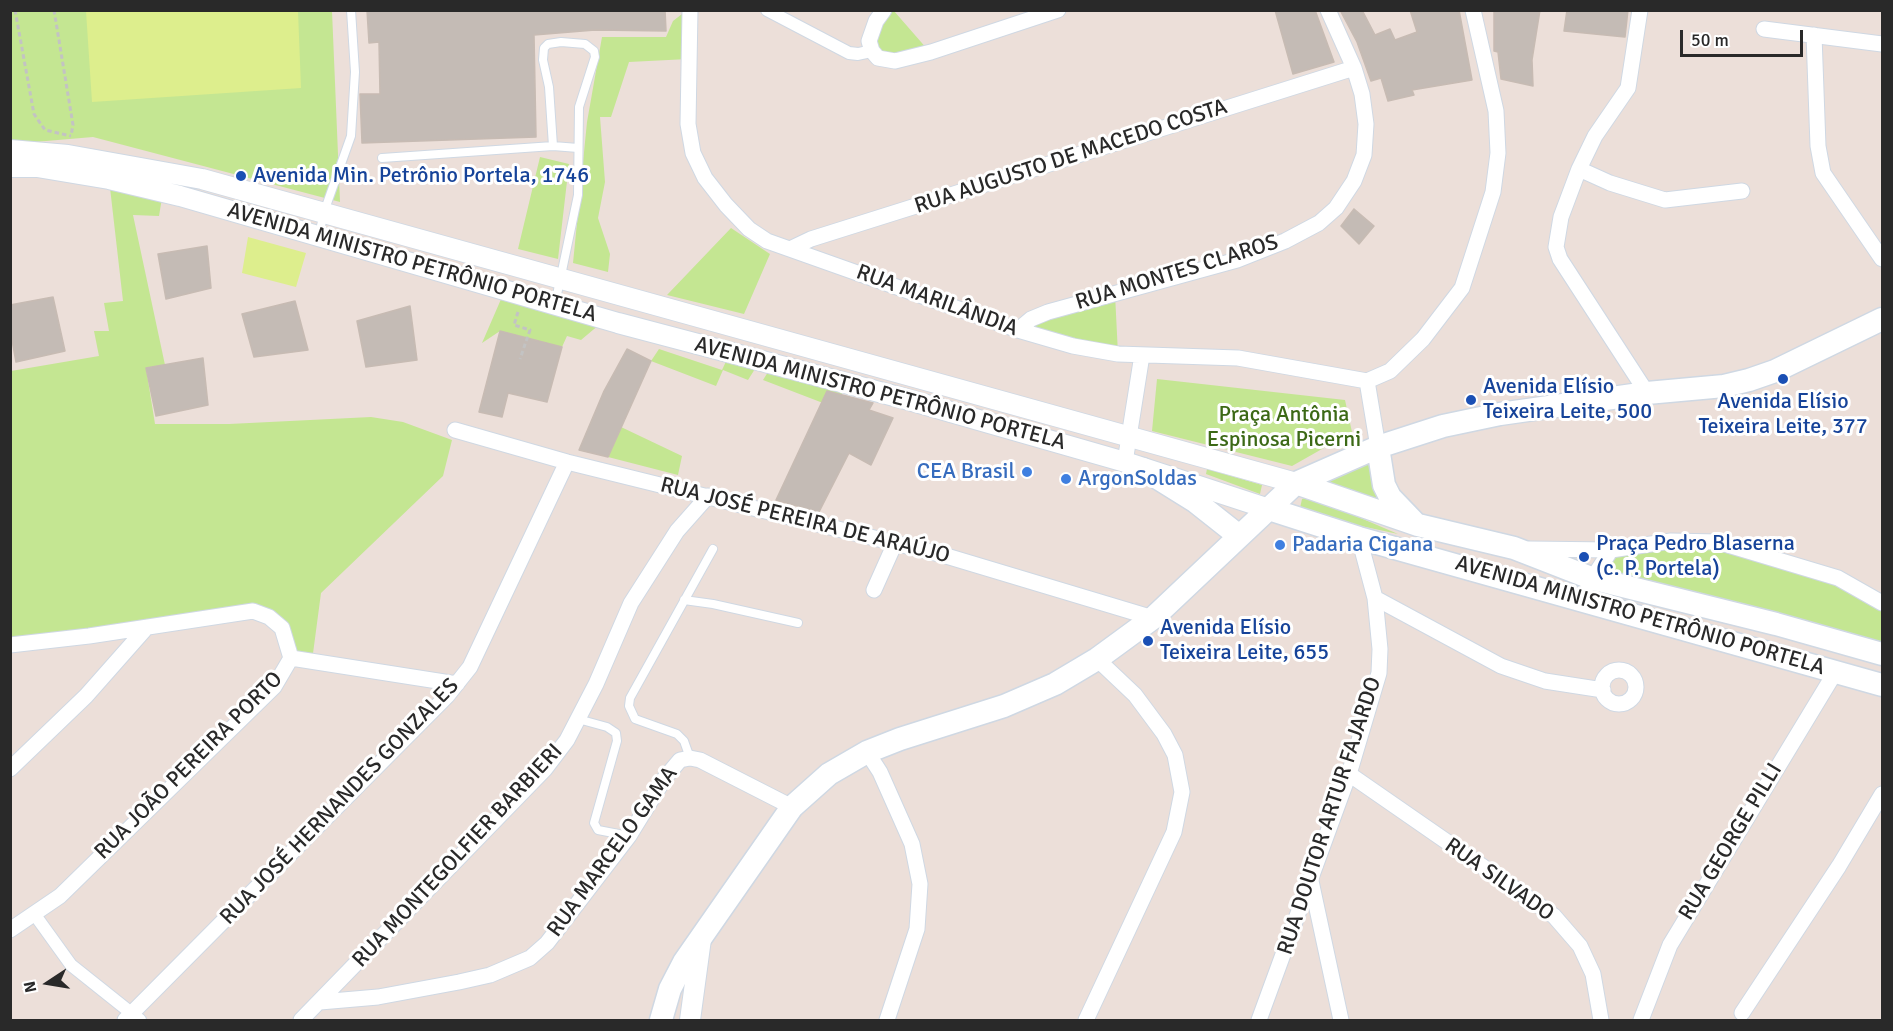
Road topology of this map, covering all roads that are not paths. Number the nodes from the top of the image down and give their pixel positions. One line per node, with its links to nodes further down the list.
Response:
1 (351, 10): 21 (lane)
2 (690, 10): 23 (street, RUA MARILÂNDIA)
3 (767, 10): 12 (street)
4 (884, 10): 12 (street)
5 (1058, 10): 12 (street)
6 (1328, 10): 13 (street, RUA MONTES CLAROS)
7 (1473, 10): 30 (street)
8 (1640, 10): 19 (street)
9 (1764, 29): 10 (street)
10 (1814, 35): 11 (street); 24 (street)
11 (1882, 44)
12 (872, 51)
13 (1354, 68): 23 (street, RUA AUGUSTO DE MACEDO COSTA); 28 (street, RUA MONTES CLAROS)
14 (553, 146): 15 (lane); 15 (lane); 17 (lane)
15 (578, 148): 25 (lane)
16 (10, 150): 21 (street, AVENIDA MINISTRO PETRÔNIO PORTELA)
17 (382, 158)
18 (10, 167): 22 (street, AVENIDA MINISTRO PETRÔNIO PORTELA)
19 (1578, 169): 20 (street); 31 (street)
20 (1742, 191)
21 (324, 212): 22 (lane); 25 (street, AVENIDA MINISTRO PETRÔNIO PORTELA)
22 (319, 236): 26 (street, AVENIDA MINISTRO PETRÔNIO PORTELA)
23 (790, 249): 28 (street, RUA MARILÂNDIA)
24 (1882, 259)
25 (560, 278): 26 (lane); 33 (street, AVENIDA MINISTRO PETRÔNIO PORTELA)
26 (555, 304): 36 (street, AVENIDA MINISTRO PETRÔNIO PORTELA)
27 (1882, 321): 31 (main road)
28 (1018, 330): 29 (street, RUA MARILÂNDIA)
29 (1142, 355): 30 (street, RUA MARILÂNDIA); 33 (street)
30 (1367, 381): 34 (street)
31 (1647, 393): 34 (main road)
32 (456, 430): 35 (street, RUA JOSÉ PEREIRA DE ARAÚJO)
33 (1130, 439): 36 (street); 37 (street, AVENIDA MINISTRO PETRÔNIO PORTELA)
34 (1378, 447): 37 (main road); 40 (main road)
35 (567, 462): 38 (street, RUA JOSÉ PEREIRA DE ARAÚJO); 61 (street, RUA JOSÉ HERNANDES GONZALES)
36 (1134, 465): 39 (street, AVENIDA MINISTRO PETRÔNIO PORTELA); 41 (main road)
37 (1296, 483): 39 (main road); 40 (main road, AVENIDA MINISTRO PETRÔNIO PORTELA)
38 (708, 496): 43 (street, RUA JOSÉ PEREIRA DE ARAÚJO); 64 (street, RUA MONTEGOLFIER BARBIERI)
39 (1269, 509): 41 (main road); 42 (main road, AVENIDA MINISTRO PETRÔNIO PORTELA)
40 (1418, 525): 44 (main road, AVENIDA MINISTRO PETRÔNIO PORTELA)
41 (1239, 536): 53 (main road)
42 (1359, 538): 49 (street, RUA DOUTOR ARTUR FAJARDO); 51 (main road, AVENIDA MINISTRO PETRÔNIO PORTELA)
43 (895, 543): 48 (street); 53 (street, RUA JOSÉ PEREIRA DE ARAÚJO)
44 (1514, 548): 46 (street, AVENIDA MINISTRO PETRÔNIO PORTELA); 47 (main road, AVENIDA MINISTRO PETRÔNIO PORTELA)
45 (713, 549): 50 (lane)
46 (1611, 550): 47 (street); 52 (street, AVENIDA MINISTRO PETRÔNIO PORTELA)
47 (1591, 578): 51 (street); 57 (main road, AVENIDA MINISTRO PETRÔNIO PORTELA)
48 (874, 590)
49 (1375, 598): 63 (street); 68 (street, RUA DOUTOR ARTUR FAJARDO)
50 (684, 600): 54 (lane); 66 (lane)
51 (1589, 602): 60 (main road, AVENIDA MINISTRO PETRÔNIO PORTELA)
52 (1882, 603)
53 (1153, 618): 59 (main road)
54 (798, 623)
55 (147, 627): 56 (street, RUA JOÃO PEREIRA PORTO); 58 (street, RUA JOÃO PEREIRA PORTO); 67 (street)
56 (10, 645)
57 (1882, 654)
58 (291, 658): 61 (street); 73 (street, RUA JOÃO PEREIRA PORTO)
59 (1097, 659): 65 (main road); 83 (street)
60 (1836, 671): 62 (main road, AVENIDA MINISTRO PETRÔNIO PORTELA); 87 (street, RUA GEORGE PILLI)
61 (457, 684): 78 (street, RUA JOSÉ HERNANDES GONZALES)
62 (1882, 685)
63 (1603, 690)
64 (578, 719): 71 (lane); 76 (street, RUA MONTEGOLFIER BARBIERI)
65 (867, 752): 70 (main road); 82 (street)
66 (695, 759): 70 (street); 71 (street, RUA MARCELO GAMA)
67 (10, 769)
68 (1349, 774): 72 (street, RUA DOUTOR ARTUR FAJARDO); 86 (street, RUA SILVADO)
69 (1882, 794): 77 (street)
70 (792, 807): 75 (main road)
71 (629, 836): 76 (street, RUA MARCELO GAMA)
72 (1311, 881): 84 (street, RUA DOUTOR ARTUR FAJARDO); 85 (street)
73 (35, 915): 74 (street, RUA JOÃO PEREIRA PORTO); 78 (street)
74 (10, 930)
75 (701, 939): 80 (main road); 81 (street)
76 (320, 1002): 79 (street, RUA MONTEGOLFIER BARBIERI)
77 (1742, 1013)
78 (133, 1018)
79 (301, 1020)
80 (661, 1020)
81 (690, 1020)
82 (886, 1020)
83 (1086, 1020)
84 (1259, 1020)
85 (1341, 1020)
86 (1601, 1020)
87 (1641, 1020)

